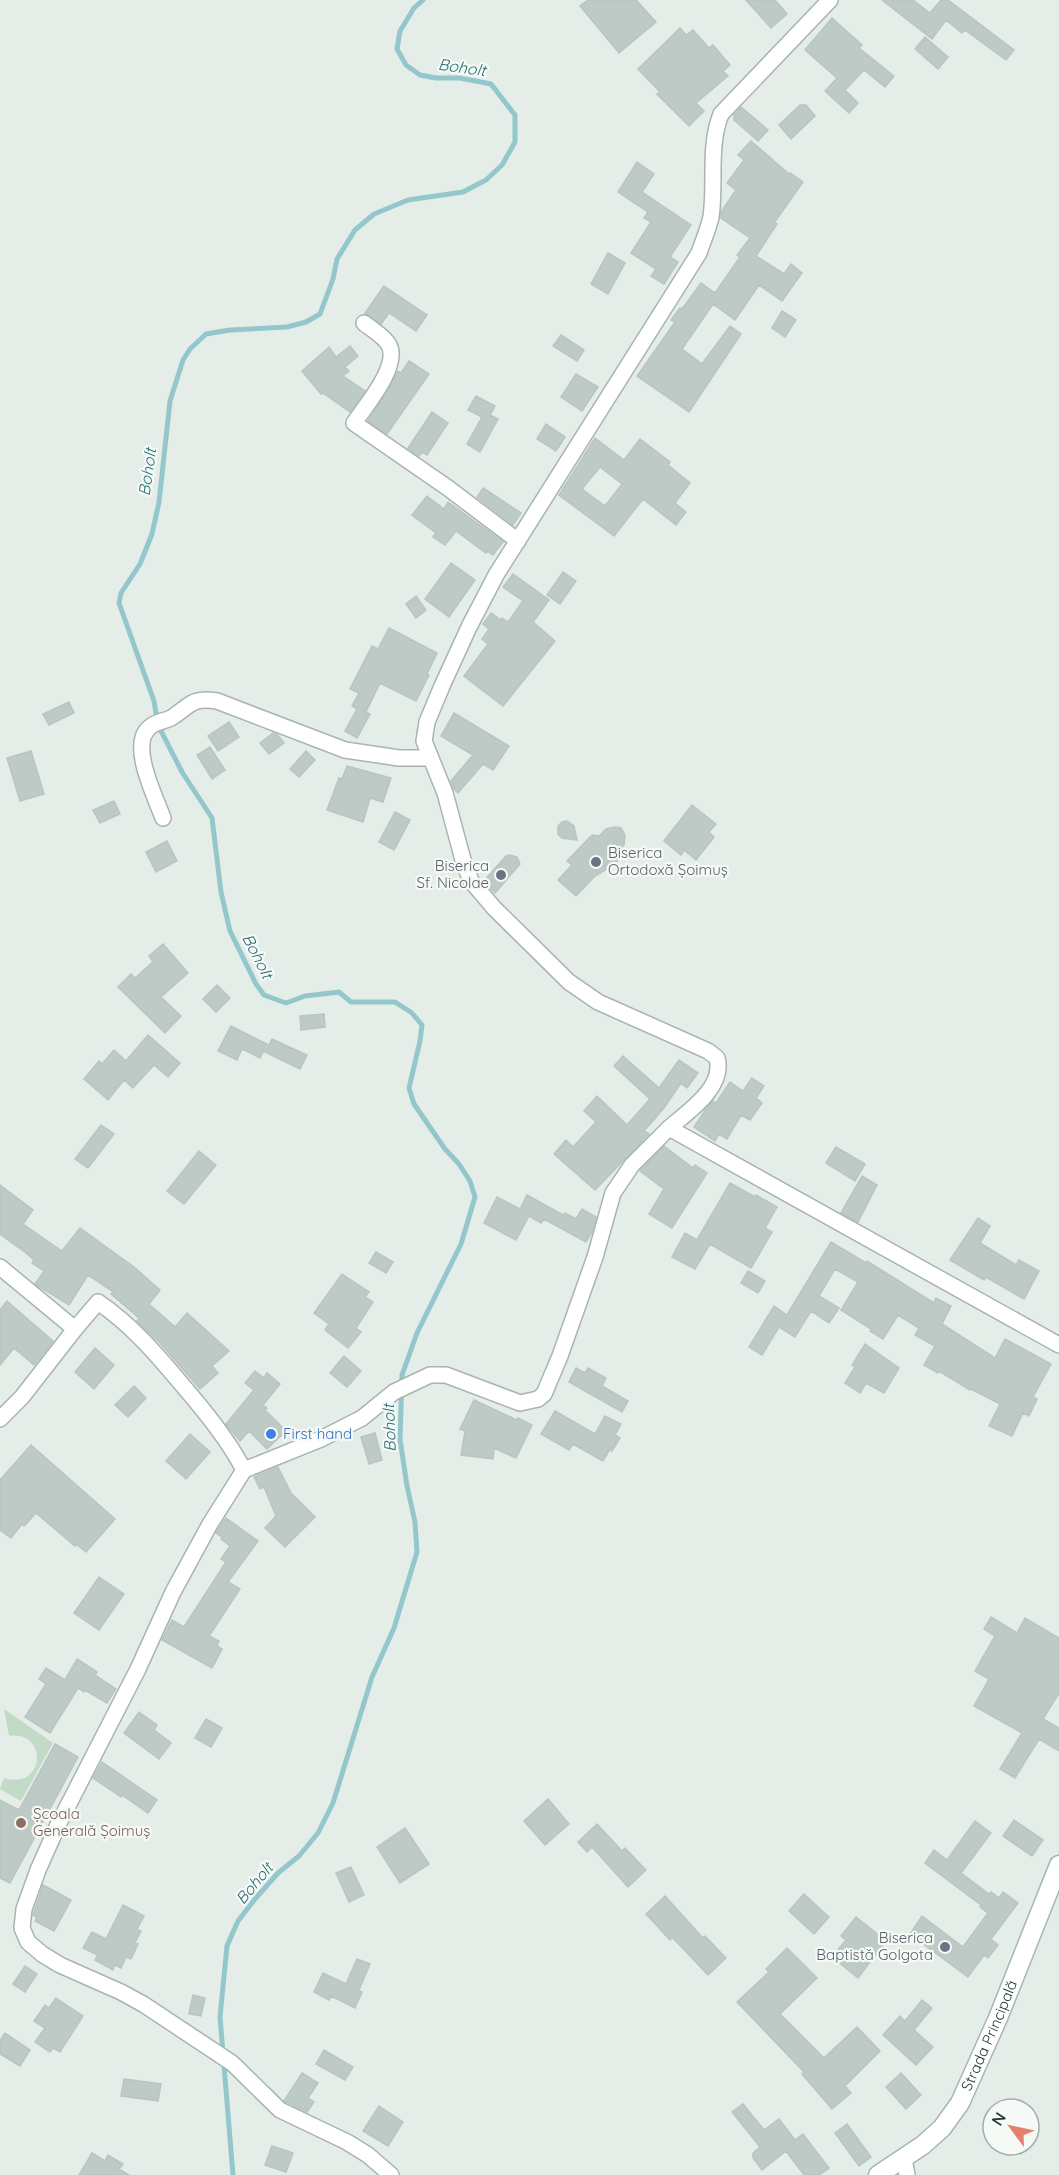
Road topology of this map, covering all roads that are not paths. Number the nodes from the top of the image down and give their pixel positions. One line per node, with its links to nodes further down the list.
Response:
1 (830, 0): 3 (street)
2 (364, 323): 3 (street)
3 (518, 541): 4 (street)
4 (430, 758): 5 (street); 6 (street)
5 (163, 818)
6 (669, 1128): 9 (street); 11 (street)
7 (0, 1267): 8 (street)
8 (75, 1329): 10 (street); 11 (street)
9 (1059, 1345)
10 (0, 1419)
11 (244, 1470): 14 (street)
12 (1059, 1865): 13 (main road, Strada Principală)
13 (905, 2167): 15 (main road, Strada Principală)
14 (391, 2175)
15 (878, 2175)

